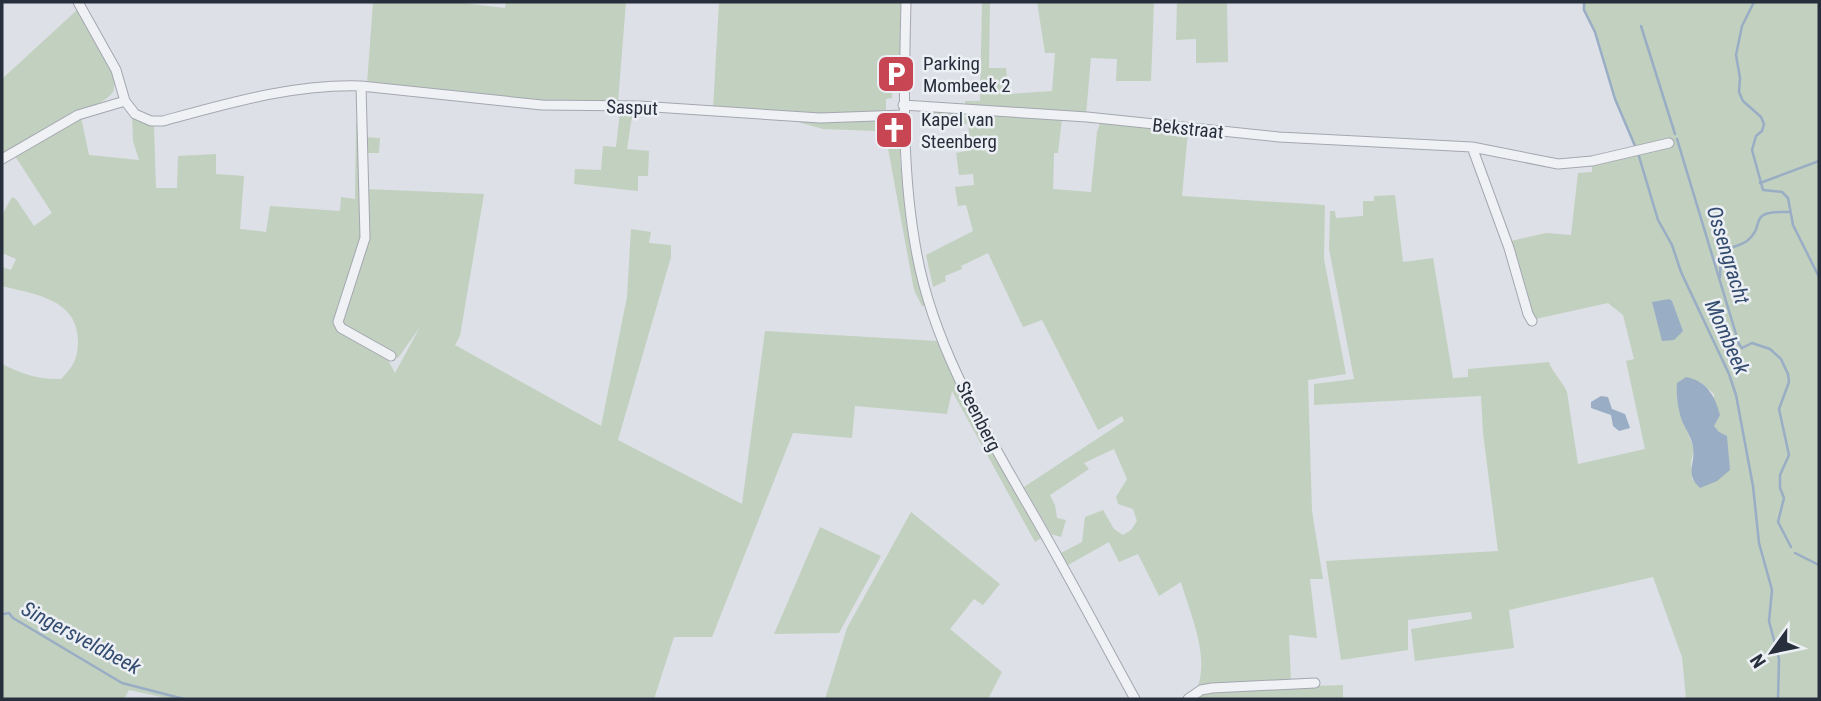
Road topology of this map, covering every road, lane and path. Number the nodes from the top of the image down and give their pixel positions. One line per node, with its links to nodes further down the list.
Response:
1 (78, 2): 4 (street)
2 (906, 2): 5 (street, Steenberg)
3 (361, 86): 4 (street, Sasput); 5 (street, Sasput); 10 (street)
4 (125, 101): 8 (street)
5 (904, 110): 7 (street, Bekstraat); 12 (street, Steenberg)
6 (1669, 143): 7 (street, Bekstraat)
7 (1472, 146): 9 (street)
8 (2, 159)
9 (1532, 321)
10 (391, 356)
11 (1315, 683): 13 (street)
12 (1135, 699)
13 (1188, 699)

